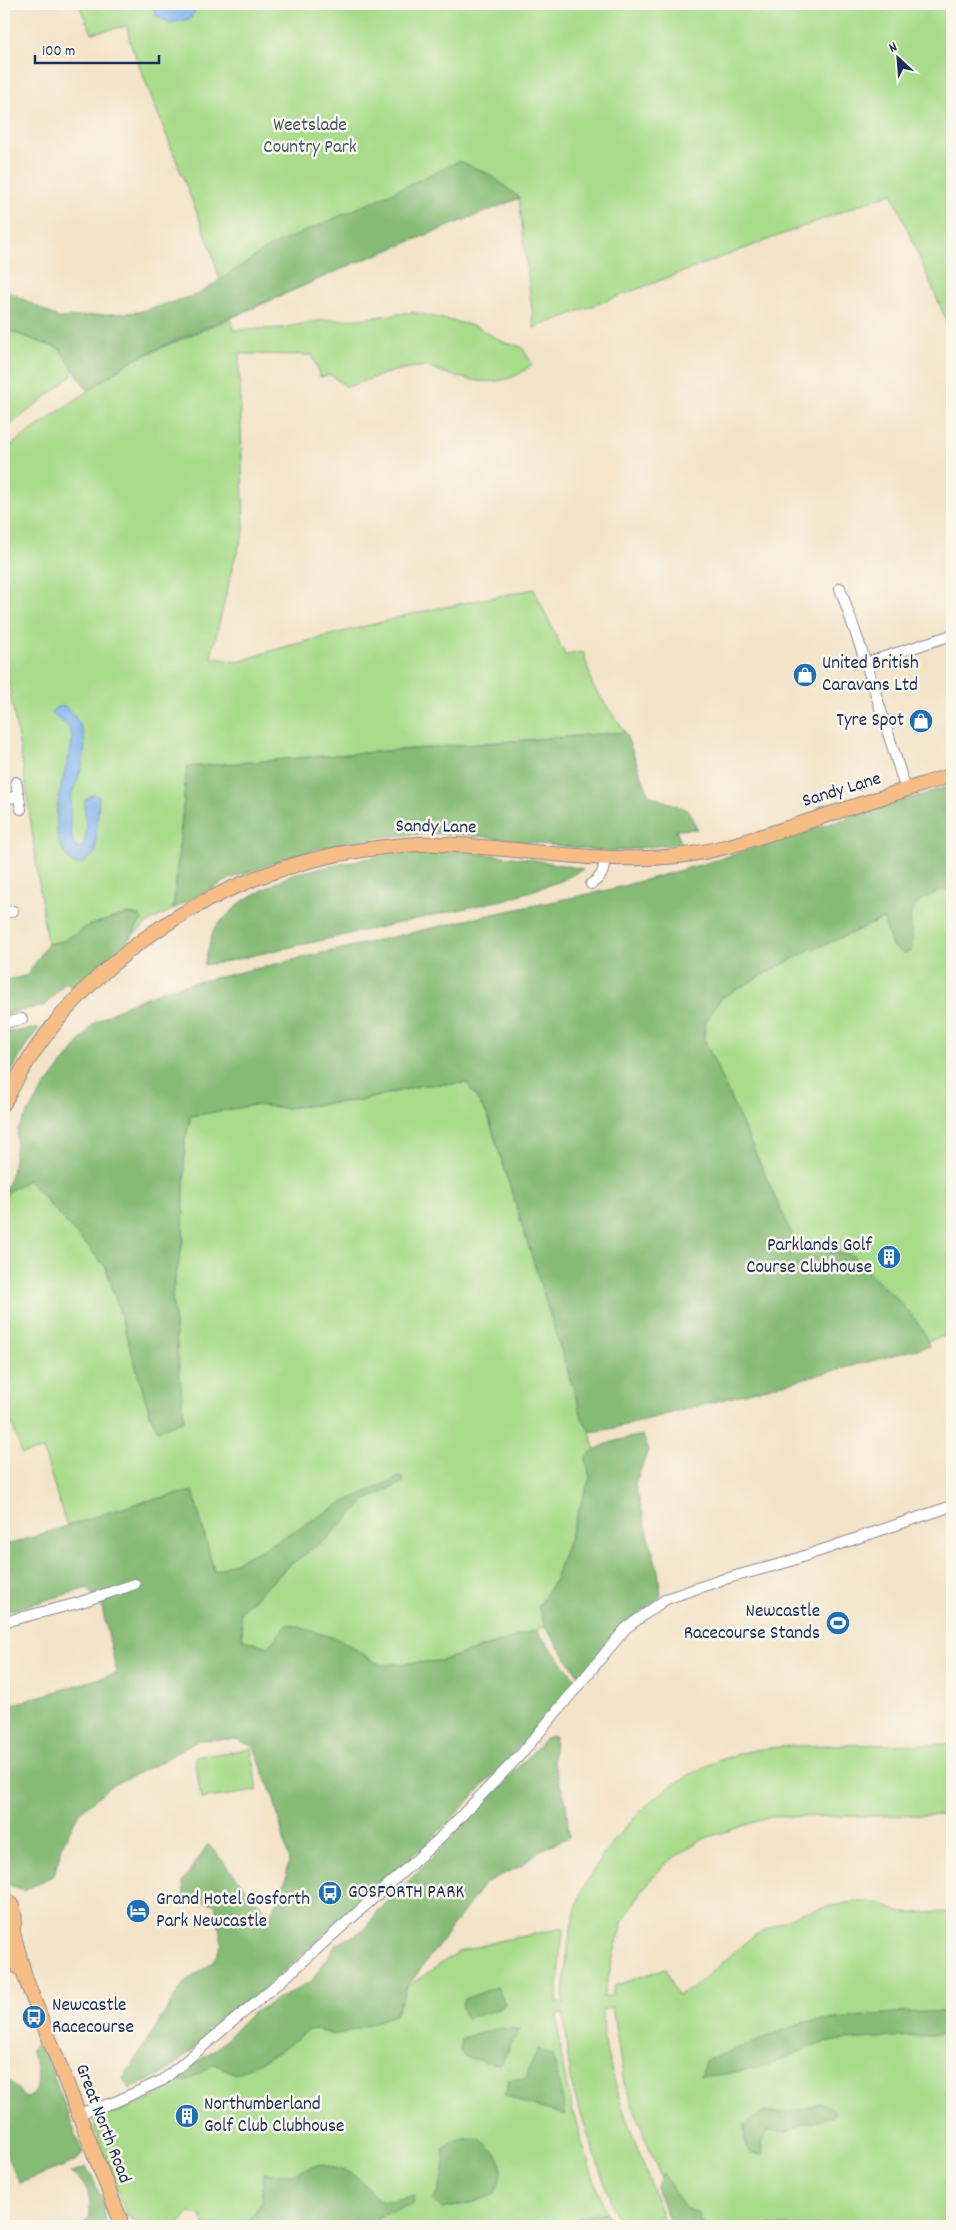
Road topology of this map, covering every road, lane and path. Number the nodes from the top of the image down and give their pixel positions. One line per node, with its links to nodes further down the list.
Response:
1 (840, 588): 3 (street)
2 (952, 635): 3 (street)
3 (866, 663): 6 (street)
4 (952, 775): 6 (main road, Sandy Lane)
5 (16, 782): 7 (street)
6 (906, 790): 10 (main road, Sandy Lane)
7 (19, 796): 8 (street); 9 (street)
8 (4, 799)
9 (21, 809)
10 (604, 859): 11 (street); 14 (main road, Sandy Lane)
11 (591, 884)
12 (22, 1019): 13 (street)
13 (4, 1023)
14 (4, 1103)
15 (952, 1506): 22 (street)
16 (135, 1584): 17 (street)
17 (4, 1622)
18 (4, 1897): 19 (main road, Great North Road)
19 (8, 1933): 21 (main road, Great North Road)
20 (4, 1948): 21 (main road, Great North Road)
21 (26, 1980): 22 (main road, Great North Road)
22 (78, 2114): 23 (main road, Great North Road)
23 (121, 2224)

